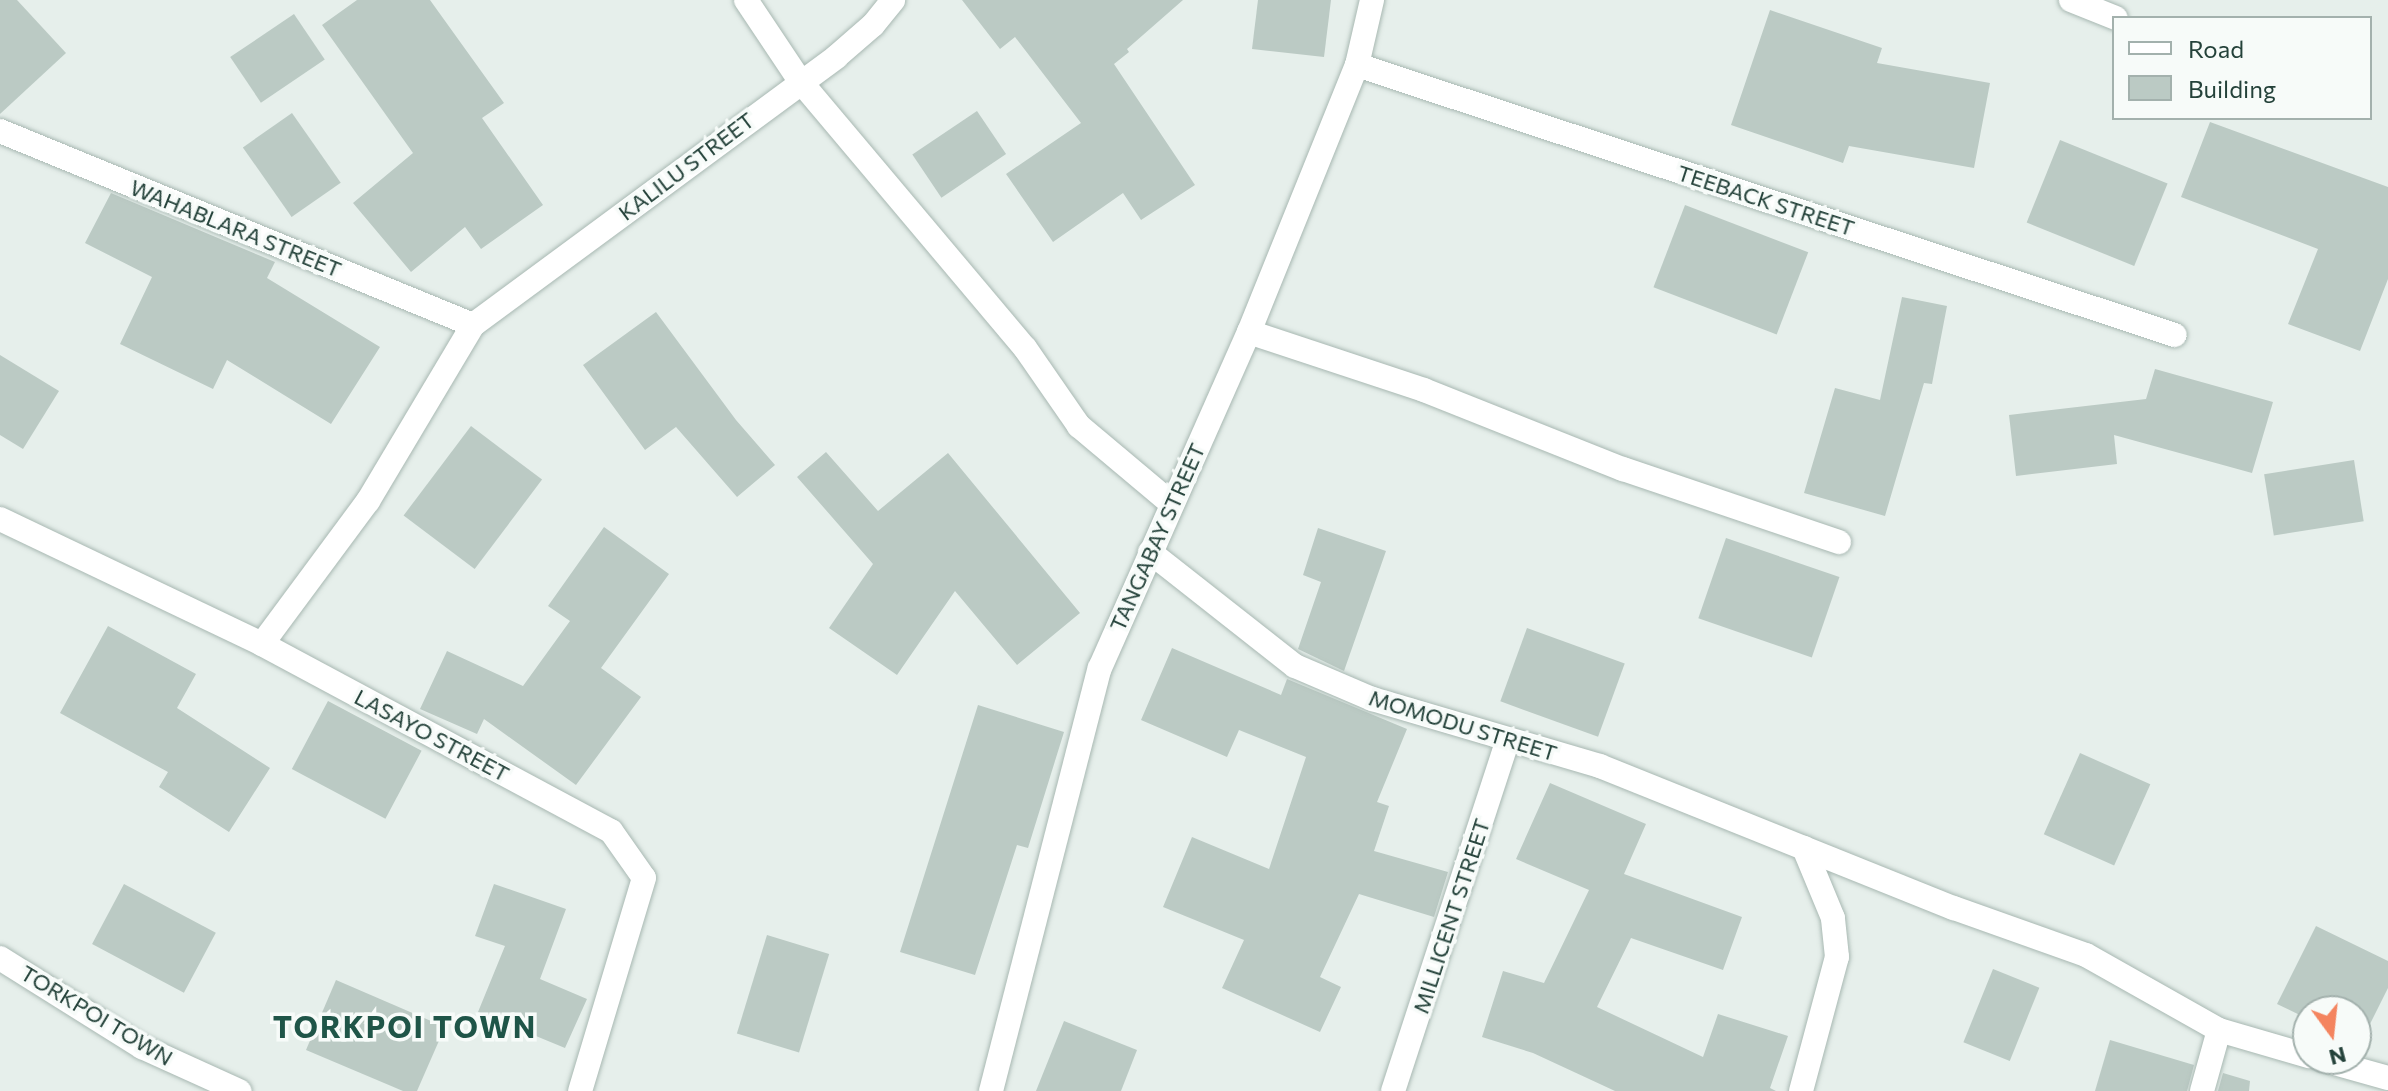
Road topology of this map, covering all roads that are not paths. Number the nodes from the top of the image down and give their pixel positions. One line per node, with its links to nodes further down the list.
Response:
1 (746, 0): 7 (street)
2 (893, 0): 7 (street, KALILU STREET)
3 (1372, 0): 6 (street, TANGABAY STREET)
4 (2071, 0): 5 (street)
5 (2112, 16)
6 (1357, 65): 10 (street, TANGABAY STREET); 11 (street, TEEBACK STREET)
7 (800, 81): 9 (street, KALILU STREET); 12 (street)
8 (0, 131): 9 (street, WAHABLARA STREET)
9 (473, 325): 16 (street)
10 (1249, 332): 12 (street, TANGABAY STREET); 14 (street)
11 (2175, 335)
12 (1172, 504): 15 (street, TANGABAY STREET)
13 (0, 519): 16 (street, LASAYO STREET)
14 (1839, 542)
15 (1150, 552): 17 (street, MOMODU STREET); 24 (street, TANGABAY STREET)
16 (262, 644): 23 (street, LASAYO STREET)
17 (1508, 740): 18 (street, MOMODU STREET); 25 (street, MILLICENT STREET)
18 (1804, 848): 20 (street, MOMODU STREET); 26 (street)
19 (0, 958): 22 (street, TORKPOI TOWN)
20 (2219, 1030): 21 (street, MOMODU STREET); 27 (street)
21 (2292, 1051)
22 (239, 1091)
23 (580, 1091)
24 (991, 1091)
25 (1393, 1091)
26 (1801, 1091)
27 (2202, 1091)

